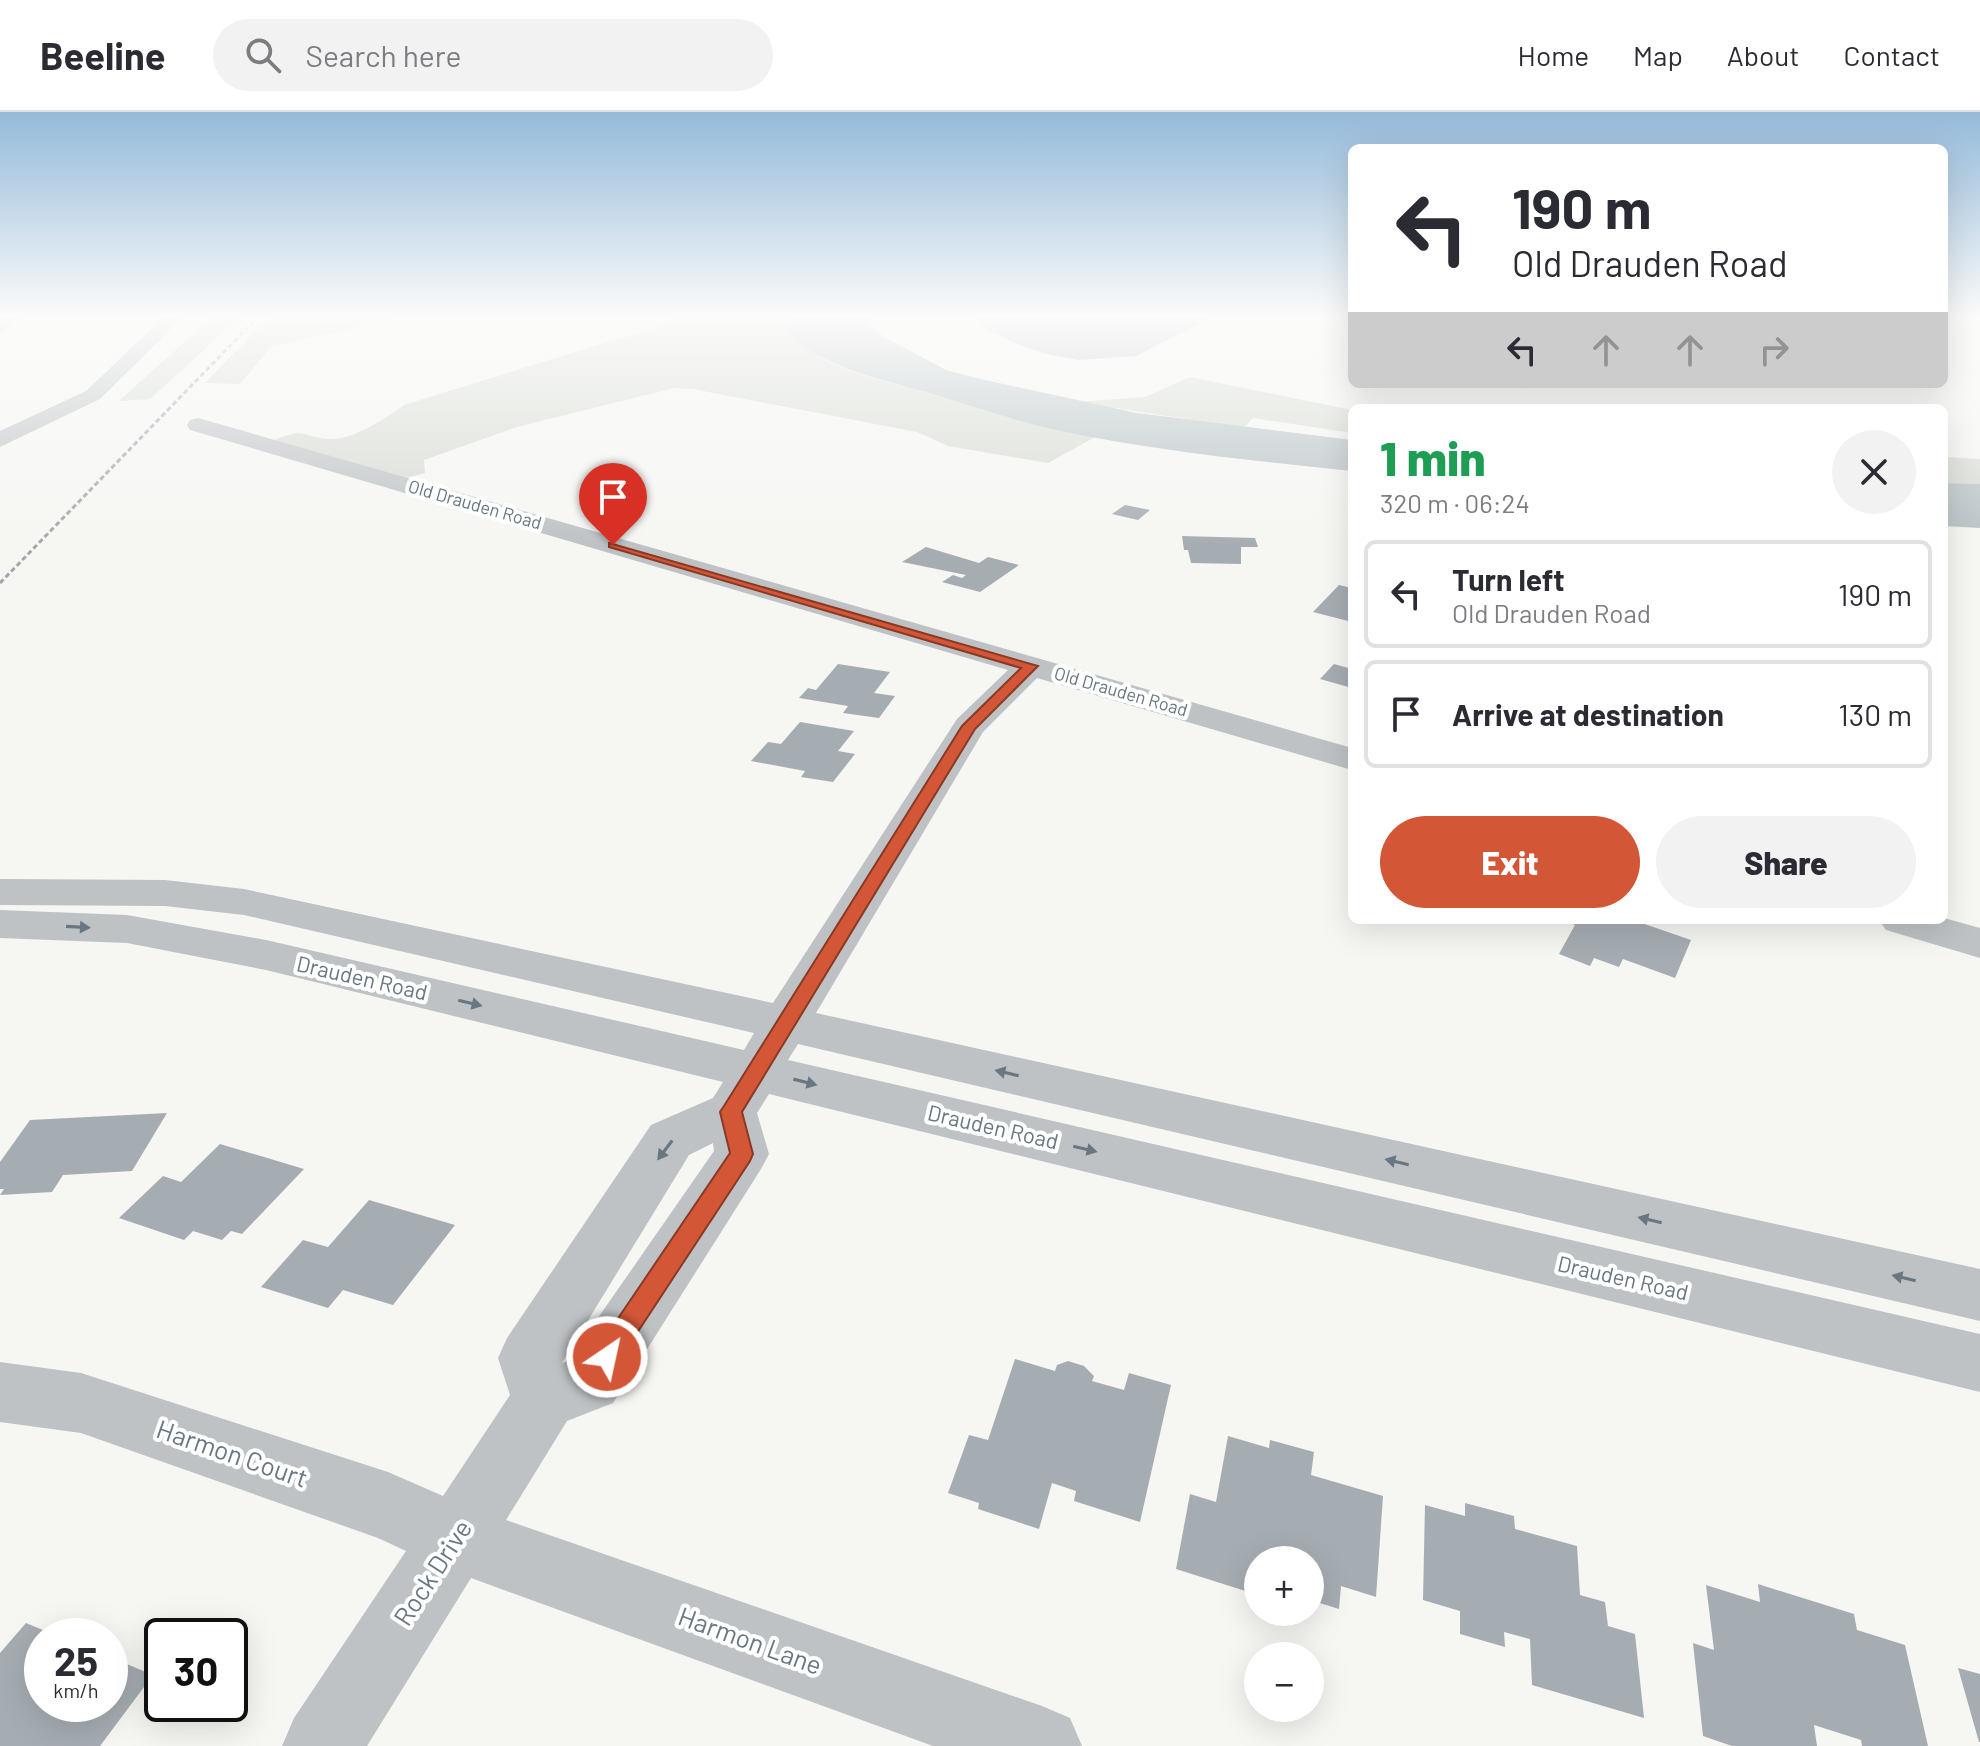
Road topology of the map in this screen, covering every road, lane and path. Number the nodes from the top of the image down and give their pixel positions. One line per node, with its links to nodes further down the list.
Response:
1 (93, 395): 3 (street); 4 (street)
2 (198, 425): 5 (street, Old Drauden Road)
3 (0, 440)
4 (0, 447)
5 (1031, 666): 6 (street, Old Drauden Road); 11 (street)
6 (1348, 758)
7 (0, 892): 11 (street)
8 (0, 924): 12 (street, Drauden Road, one-way to 12)
9 (1915, 924): 10 (street)
10 (1980, 943)
11 (786, 1023): 12 (street); 13 (street, one-way to 11)
12 (744, 1091): 14 (street, Drauden Road, one-way to 14); 16 (street, Rock Drive)
13 (1980, 1295)
14 (1980, 1363)
15 (0, 1392): 16 (street, Harmon Court)
16 (457, 1538): 17 (street, Rock Drive); 18 (street, Harmon Lane)
17 (322, 1746)
18 (1042, 1746)

